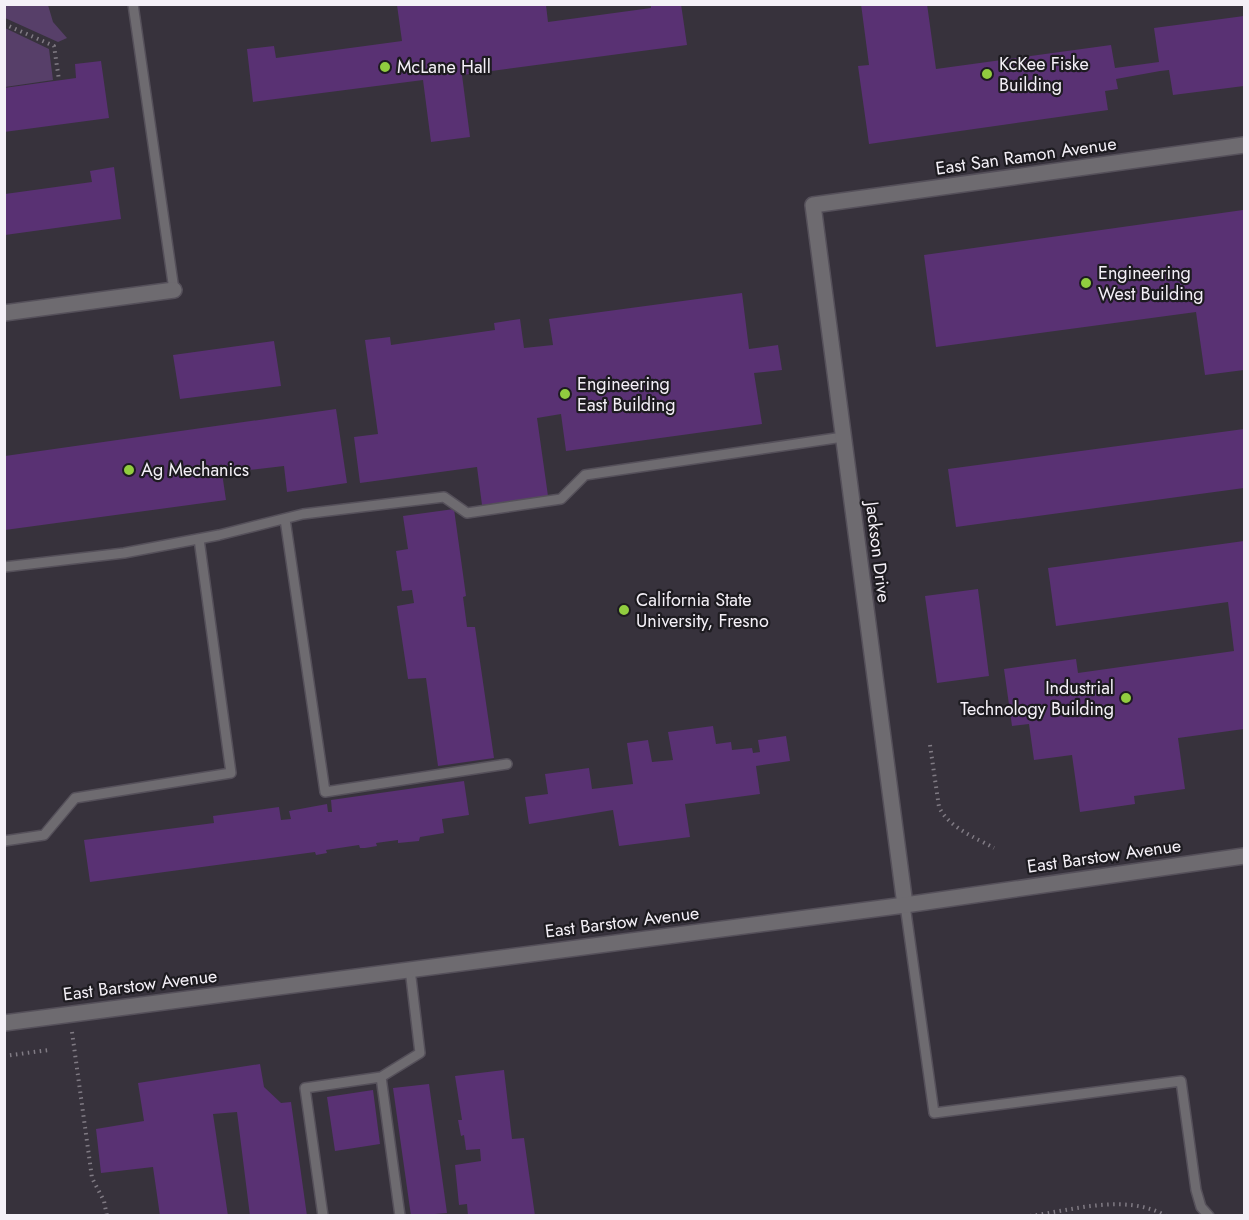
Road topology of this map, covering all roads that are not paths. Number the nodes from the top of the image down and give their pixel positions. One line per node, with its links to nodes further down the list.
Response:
1 (133, 4): 4 (lane)
2 (1245, 145): 3 (street, East San Ramon Avenue)
3 (813, 205): 6 (street, Jackson Drive)
4 (174, 290): 5 (street)
5 (4, 313)
6 (843, 437): 7 (lane); 13 (street, Jackson Drive)
7 (285, 519): 8 (lane); 10 (lane)
8 (199, 538): 9 (lane); 11 (lane)
9 (4, 567)
10 (507, 764)
11 (4, 841)
12 (1245, 856): 13 (street, East Barstow Avenue)
13 (905, 904): 14 (street, East Barstow Avenue); 19 (lane)
14 (410, 969): 15 (street, East Barstow Avenue); 16 (lane)
15 (4, 1023)
16 (381, 1077): 17 (lane); 18 (lane)
17 (323, 1215)
18 (400, 1215)
19 (1209, 1215)

